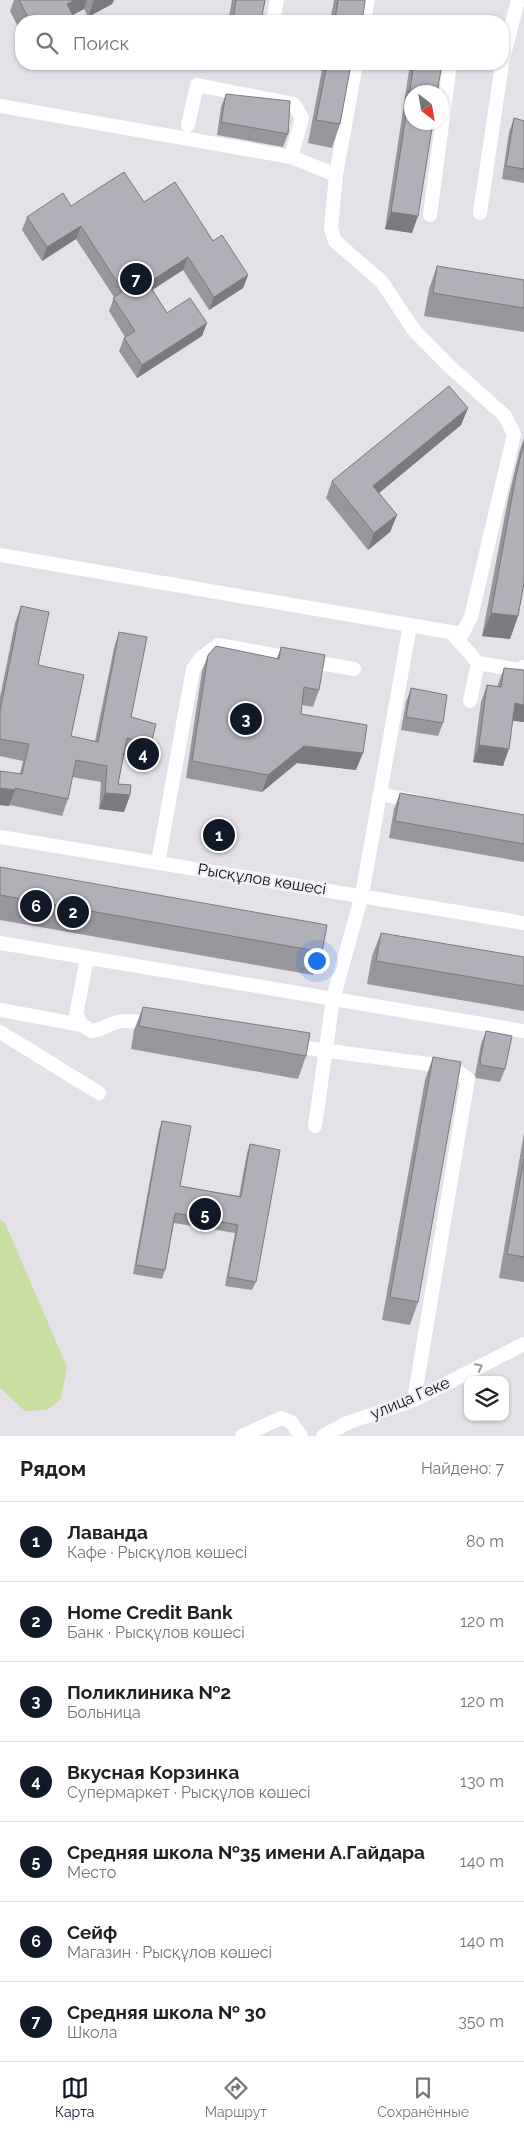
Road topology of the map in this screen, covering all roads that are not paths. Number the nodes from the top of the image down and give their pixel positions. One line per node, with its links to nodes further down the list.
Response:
1 (277, 0): 4 (street)
2 (368, 0): 5 (street)
3 (519, 6): 6 (street)
4 (275, 15)
5 (365, 15)
6 (509, 40)
7 (355, 70): 13 (street)
8 (449, 70): 15 (street)
9 (501, 70): 14 (street)
10 (0, 106): 12 (street)
11 (188, 125): 12 (street)
12 (291, 157): 13 (street)
13 (336, 175): 16 (street)
14 (480, 213)
15 (430, 215)
16 (519, 435): 19 (street)
17 (0, 555): 18 (street)
18 (410, 625): 19 (street); 24 (street)
19 (451, 632): 20 (street)
20 (478, 663): 21 (street); 23 (street)
21 (524, 667)
22 (354, 669): 27 (street)
23 (470, 701)
24 (380, 794): 25 (street); 28 (street)
25 (428, 803)
26 (0, 837): 27 (street, Рысқұлов көшесі)
27 (158, 862): 28 (street, Рысқұлов көшесі)
28 (362, 895): 29 (street, Рысқұлов көшесі); 32 (street)
29 (524, 923)
30 (0, 943): 31 (street)
31 (87, 958): 32 (street); 34 (street)
32 (333, 999): 36 (street); 39 (street)
33 (0, 1010): 34 (street)
34 (82, 1025): 35 (street)
35 (167, 1027)
36 (524, 1031)
37 (0, 1032): 40 (street)
38 (275, 1044): 39 (street)
39 (324, 1051): 41 (street); 43 (street)
40 (99, 1093)
41 (315, 1126)
42 (524, 1344): 43 (street, улица Геке, one-way to 42)
43 (414, 1400): 44 (street, улица Геке)
44 (346, 1430): 47 (street, улица Геке)
45 (242, 1436): 46 (street)
46 (302, 1436)
47 (323, 1436)

